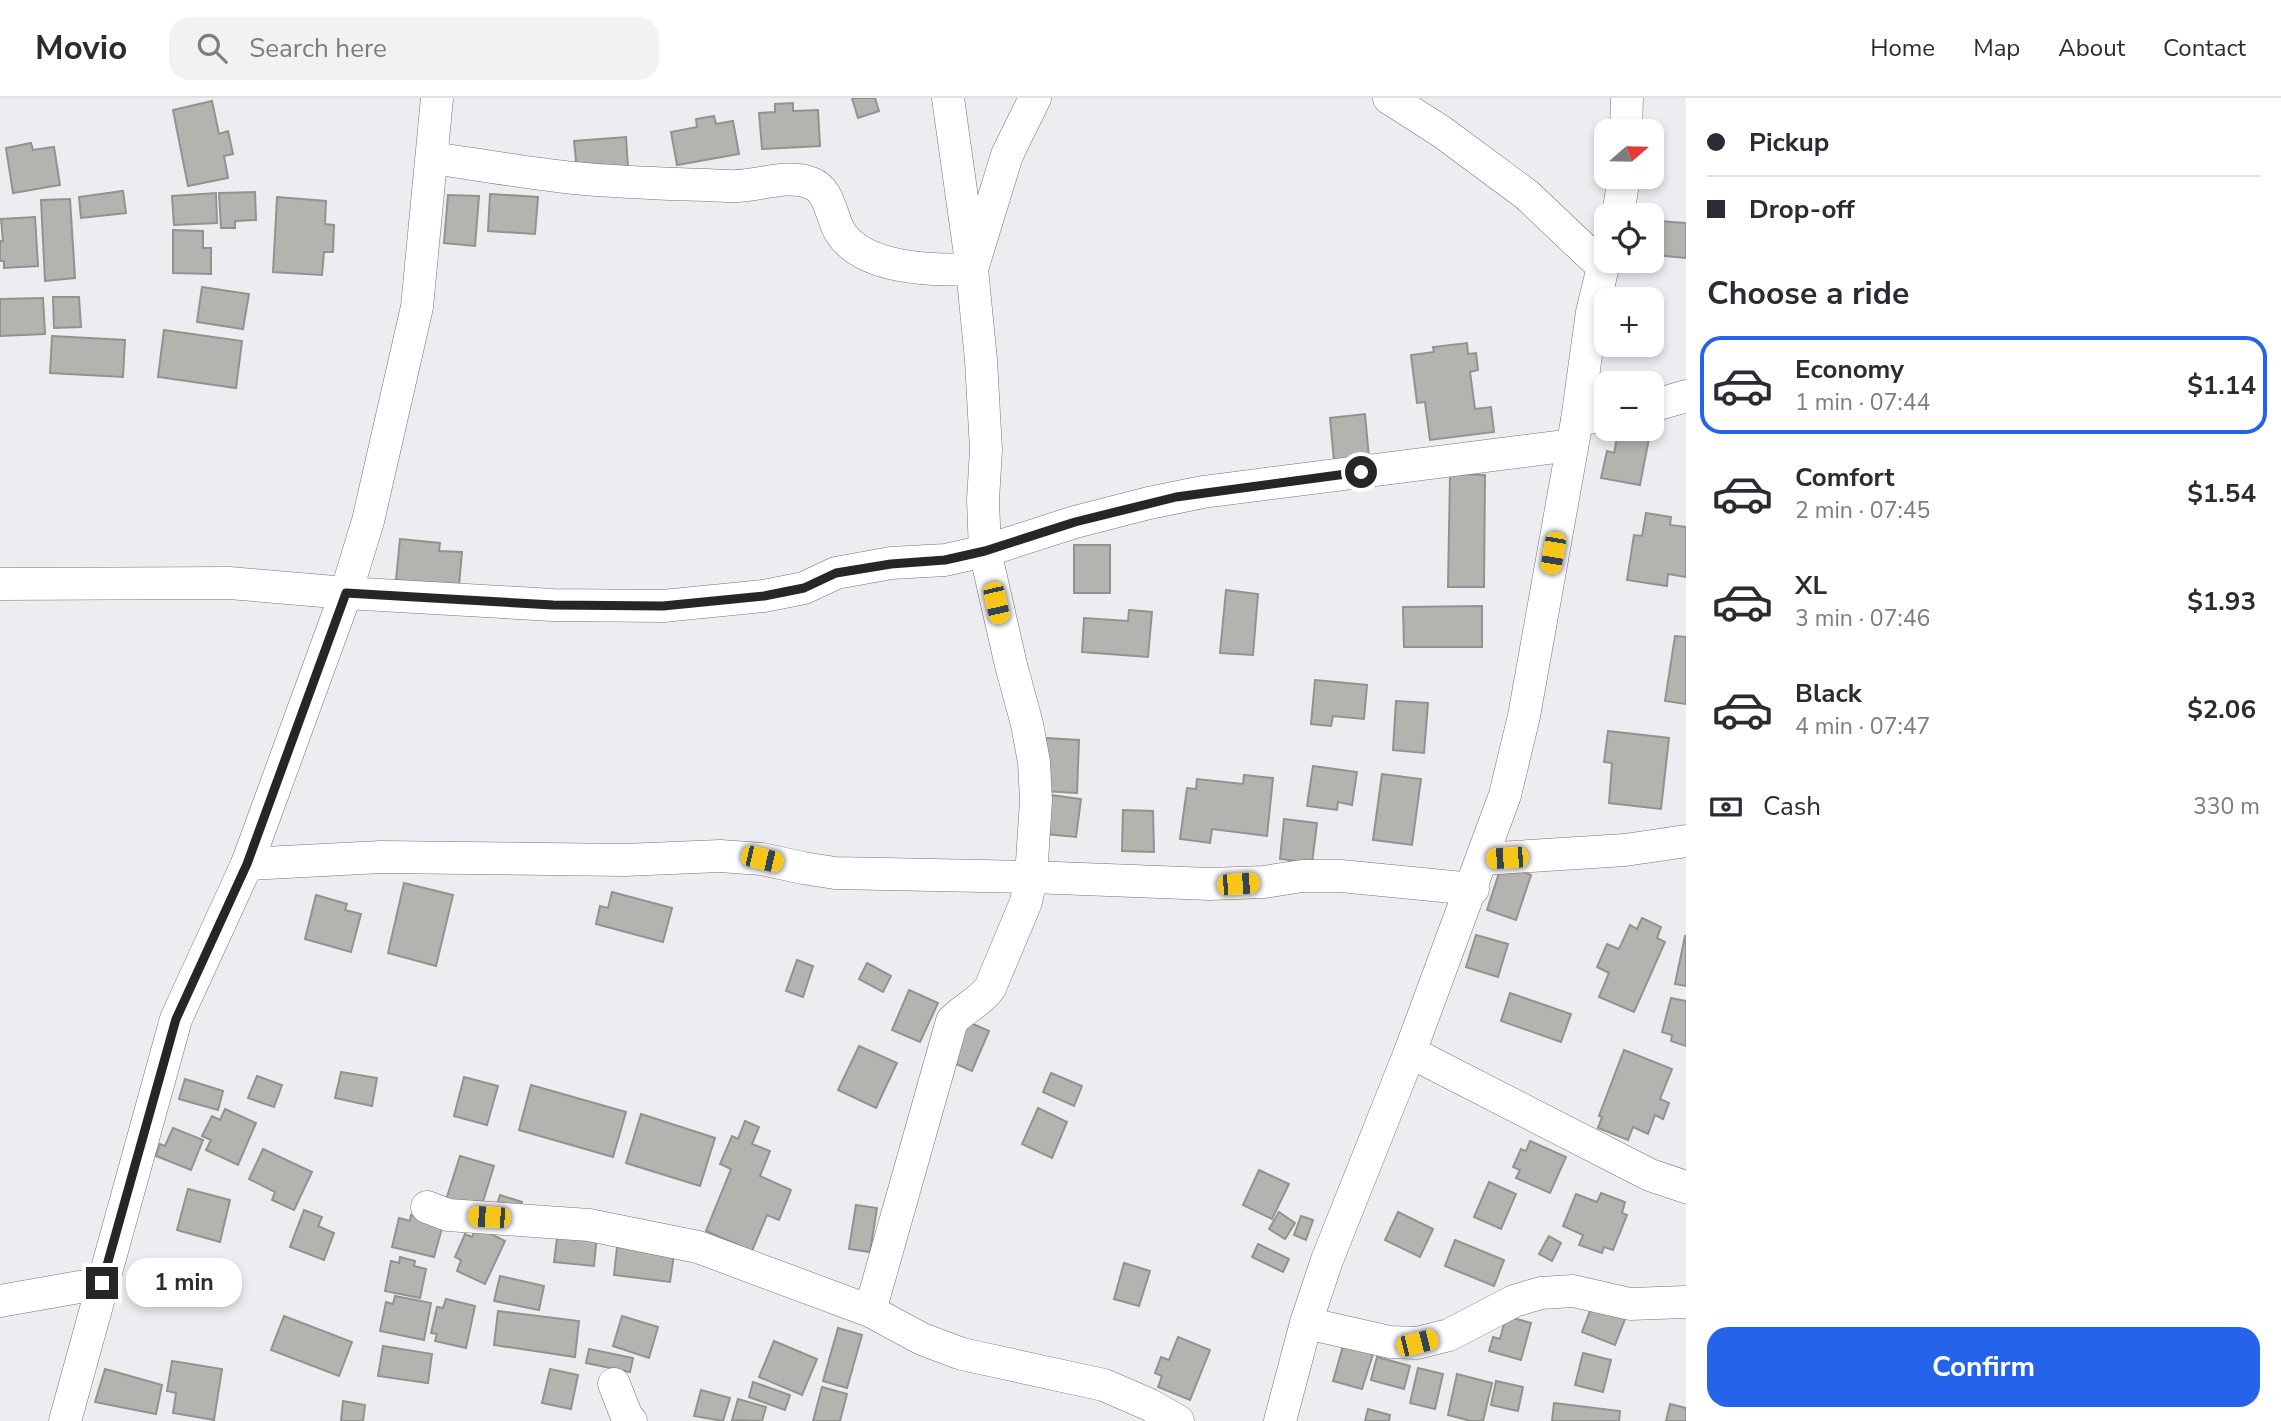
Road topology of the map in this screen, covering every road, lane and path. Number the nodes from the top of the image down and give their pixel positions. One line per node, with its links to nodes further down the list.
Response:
1 (437, 98): 7 (street)
2 (948, 98): 9 (street)
3 (1035, 98): 9 (street)
4 (1389, 98): 8 (street)
5 (1627, 98): 6 (street)
6 (1626, 119)
7 (433, 158): 9 (street); 16 (street)
8 (1594, 252)
9 (972, 269): 14 (street)
10 (1602, 273): 13 (street)
11 (1686, 396): 12 (street)
12 (1664, 402)
13 (1585, 427): 14 (street); 18 (street)
14 (985, 551): 16 (street); 20 (street)
15 (0, 584): 16 (street)
16 (346, 593): 19 (street)
17 (1686, 841): 18 (street)
18 (1483, 859): 21 (street)
19 (247, 864): 20 (street); 25 (street)
20 (1031, 877): 21 (street); 28 (street)
21 (1473, 889): 22 (street)
22 (1410, 1052): 23 (street); 29 (street)
23 (1686, 1188)
24 (427, 1207): 28 (street)
25 (102, 1283): 26 (street); 31 (street)
26 (0, 1301)
27 (1686, 1302): 29 (street)
28 (870, 1311): 33 (street)
29 (1306, 1323): 34 (street)
30 (614, 1384): 32 (street)
31 (65, 1421)
32 (631, 1421)
33 (1178, 1421)
34 (1280, 1421)

